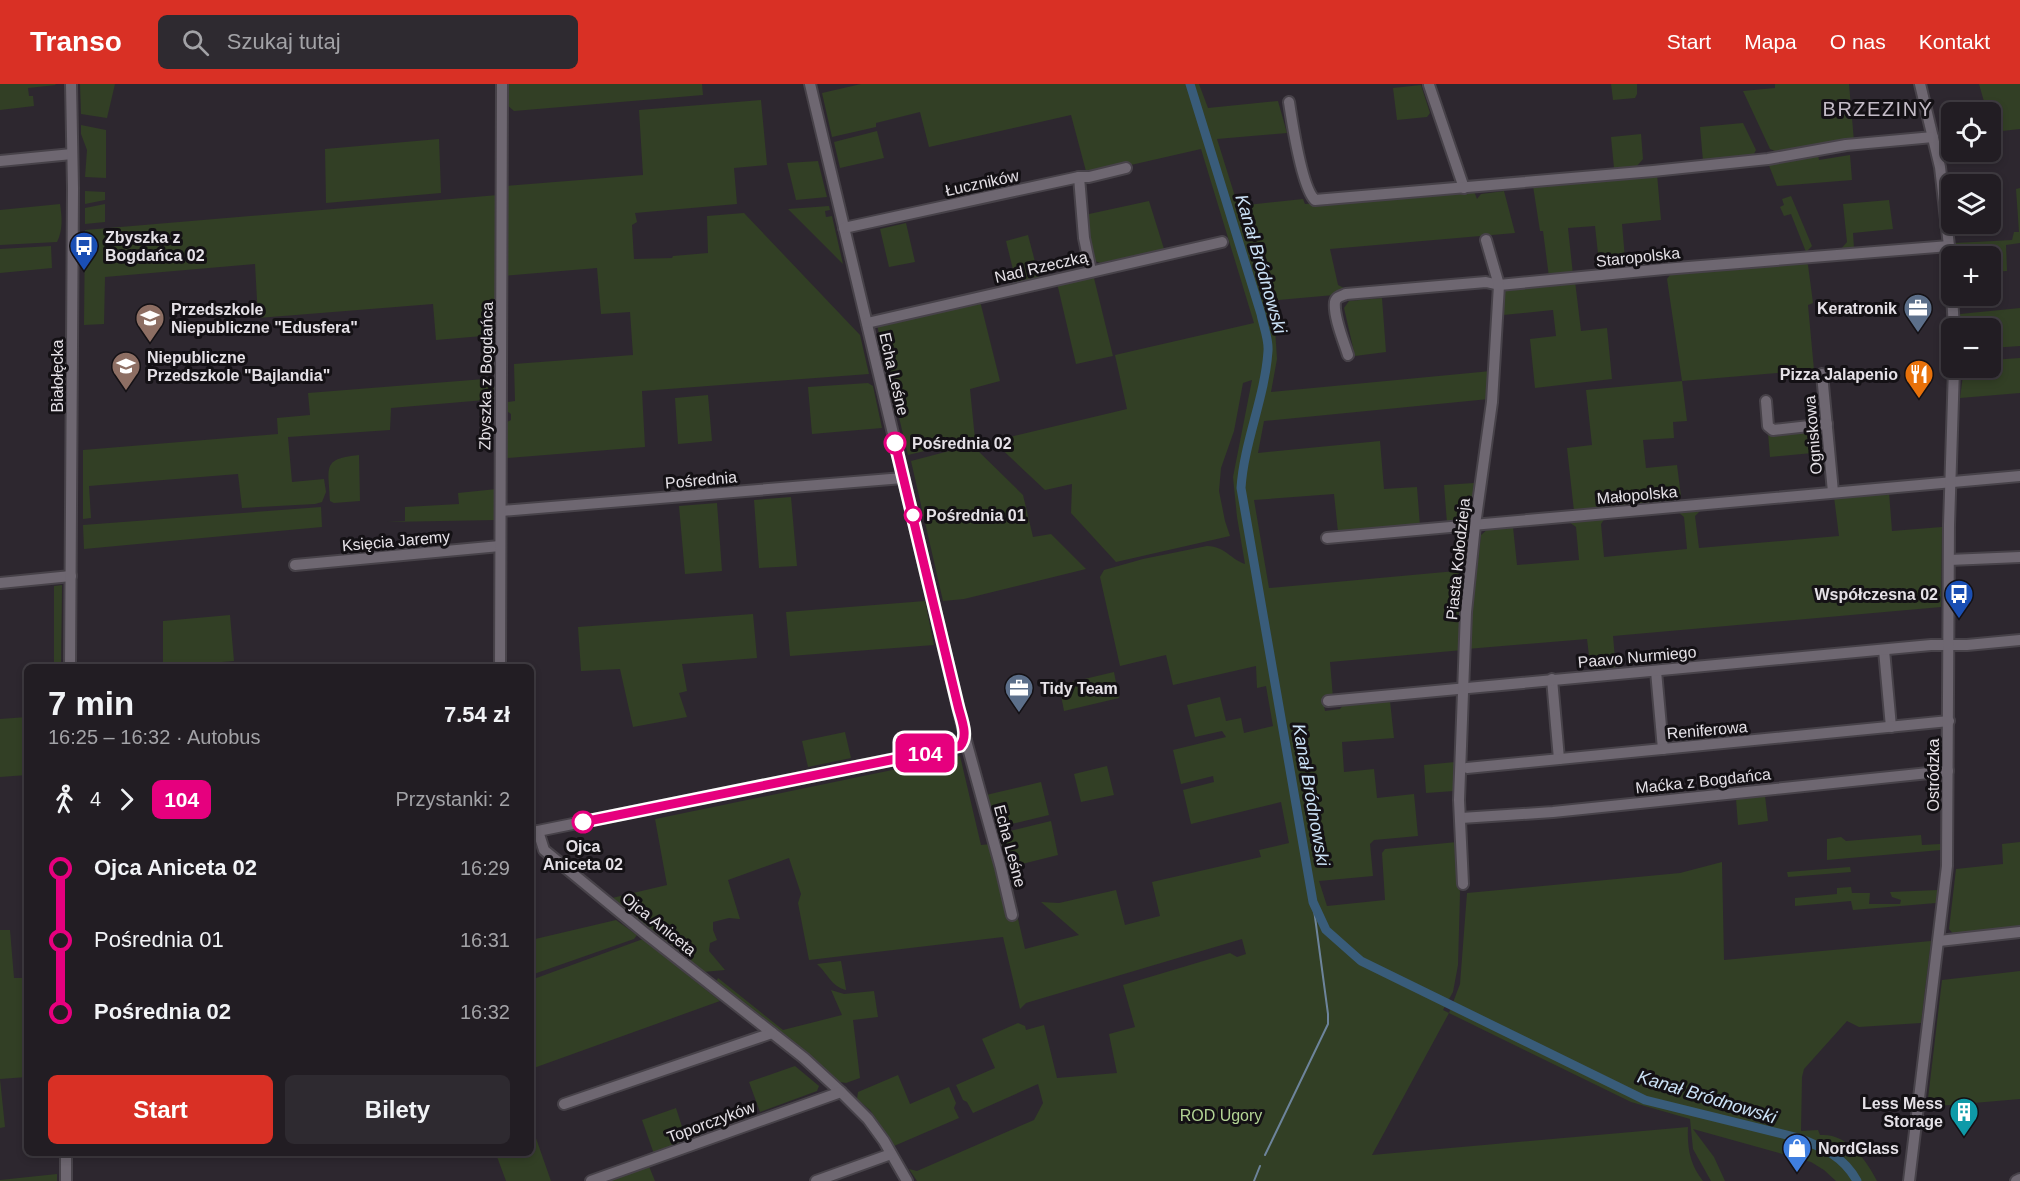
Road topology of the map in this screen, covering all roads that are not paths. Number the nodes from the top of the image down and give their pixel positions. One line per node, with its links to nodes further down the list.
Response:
1 (70, 84): 8 (street, Białołęcka)
2 (502, 84): 30 (street, Zbyszka z Bogdańca)
3 (810, 84): 13 (street, Echa Leśne)
4 (1920, 84): 7 (street)
5 (1429, 85): 12 (street)
6 (1289, 102): 12 (street)
7 (1933, 137): 12 (street); 16 (street)
8 (72, 154): 9 (street); 37 (street, Białołęcka)
9 (0, 161)
10 (1126, 168): 11 (street, Łuczników)
11 (1080, 177): 13 (street, Łuczników); 18 (street)
12 (1464, 188)
13 (844, 228): 20 (street, Echa Leśne)
14 (1486, 240): 19 (street, Piasta Kołodzieja)
15 (1222, 242): 18 (street, Nad Rzeczką)
16 (1949, 246)
17 (1941, 247): 19 (street, Staropolska)
18 (1091, 270): 20 (street, Nad Rzeczką)
19 (1499, 285): 21 (street, Staropolska); 31 (street, Piasta Kołodzieja)
20 (867, 323): 27 (street, Echa Leśne)
21 (1348, 355)
22 (1822, 374): 25 (street, Ogniskowa)
23 (1954, 378): 28 (street, Ostródzka)
24 (1766, 401): 25 (street)
25 (1827, 424): 29 (street, Ogniskowa)
26 (2020, 476): 28 (street, Małopolska)
27 (903, 478): 30 (street, Pośrednia); 50 (street, Echa Leśne)
28 (1950, 482): 29 (street, Małopolska); 35 (street, Ostródzka)
29 (1833, 492): 31 (street, Małopolska)
30 (501, 511): 33 (street, Zbyszka z Bogdańca)
31 (1475, 525): 32 (street, Małopolska); 46 (street, Piasta Kołodzieja)
32 (1327, 538)
33 (500, 546): 36 (street, Księcia Jaremy); 43 (street, Zbyszka z Bogdańca)
34 (2020, 557): 35 (street)
35 (1949, 560): 40 (street, Ostródzka)
36 (295, 565)
37 (71, 576): 38 (street); 42 (street, Białołęcka)
38 (0, 584)
39 (2020, 640): 40 (street, Paavo Nurmiego)
40 (1949, 644): 41 (street, Paavo Nurmiego); 48 (street, Ostródzka)
41 (1884, 650): 44 (street, Paavo Nurmiego); 49 (street)
42 (70, 664)
43 (500, 664)
44 (1656, 671): 45 (street, Paavo Nurmiego); 51 (street)
45 (1552, 679): 46 (street, Paavo Nurmiego); 52 (street)
46 (1463, 689): 47 (street, Paavo Nurmiego); 55 (street, Piasta Kołodzieja)
47 (1328, 701)
48 (1949, 721): 49 (street, Reniferowa); 54 (street, Ostródzka)
49 (1891, 727): 51 (street, Reniferowa)
50 (965, 737): 56 (street); 58 (street, Echa Leśne)
51 (1663, 749): 52 (street, Reniferowa)
52 (1559, 759): 53 (street, Reniferowa)
53 (1467, 768)
54 (1948, 771): 55 (street, Maćka z Bogdańca); 60 (street, Ostródzka)
55 (1461, 818): 57 (street, Piasta Kołodzieja)
56 (534, 832): 61 (street, Ojca Aniceta)
57 (1463, 884)
58 (1012, 915)
59 (2020, 932): 60 (street)
60 (1939, 941): 70 (street, Ostródzka)
61 (772, 1033): 62 (street, Ojca Aniceta); 63 (street)
62 (841, 1092): 64 (street, Ojca Aniceta); 67 (street, Toporczyków)
63 (564, 1104)
64 (891, 1154): 68 (street); 69 (street, Ojca Aniceta)
65 (66, 1156): 66 (street)
66 (66, 1181)
67 (591, 1181)
68 (816, 1181)
69 (907, 1181)
70 (1909, 1181)

